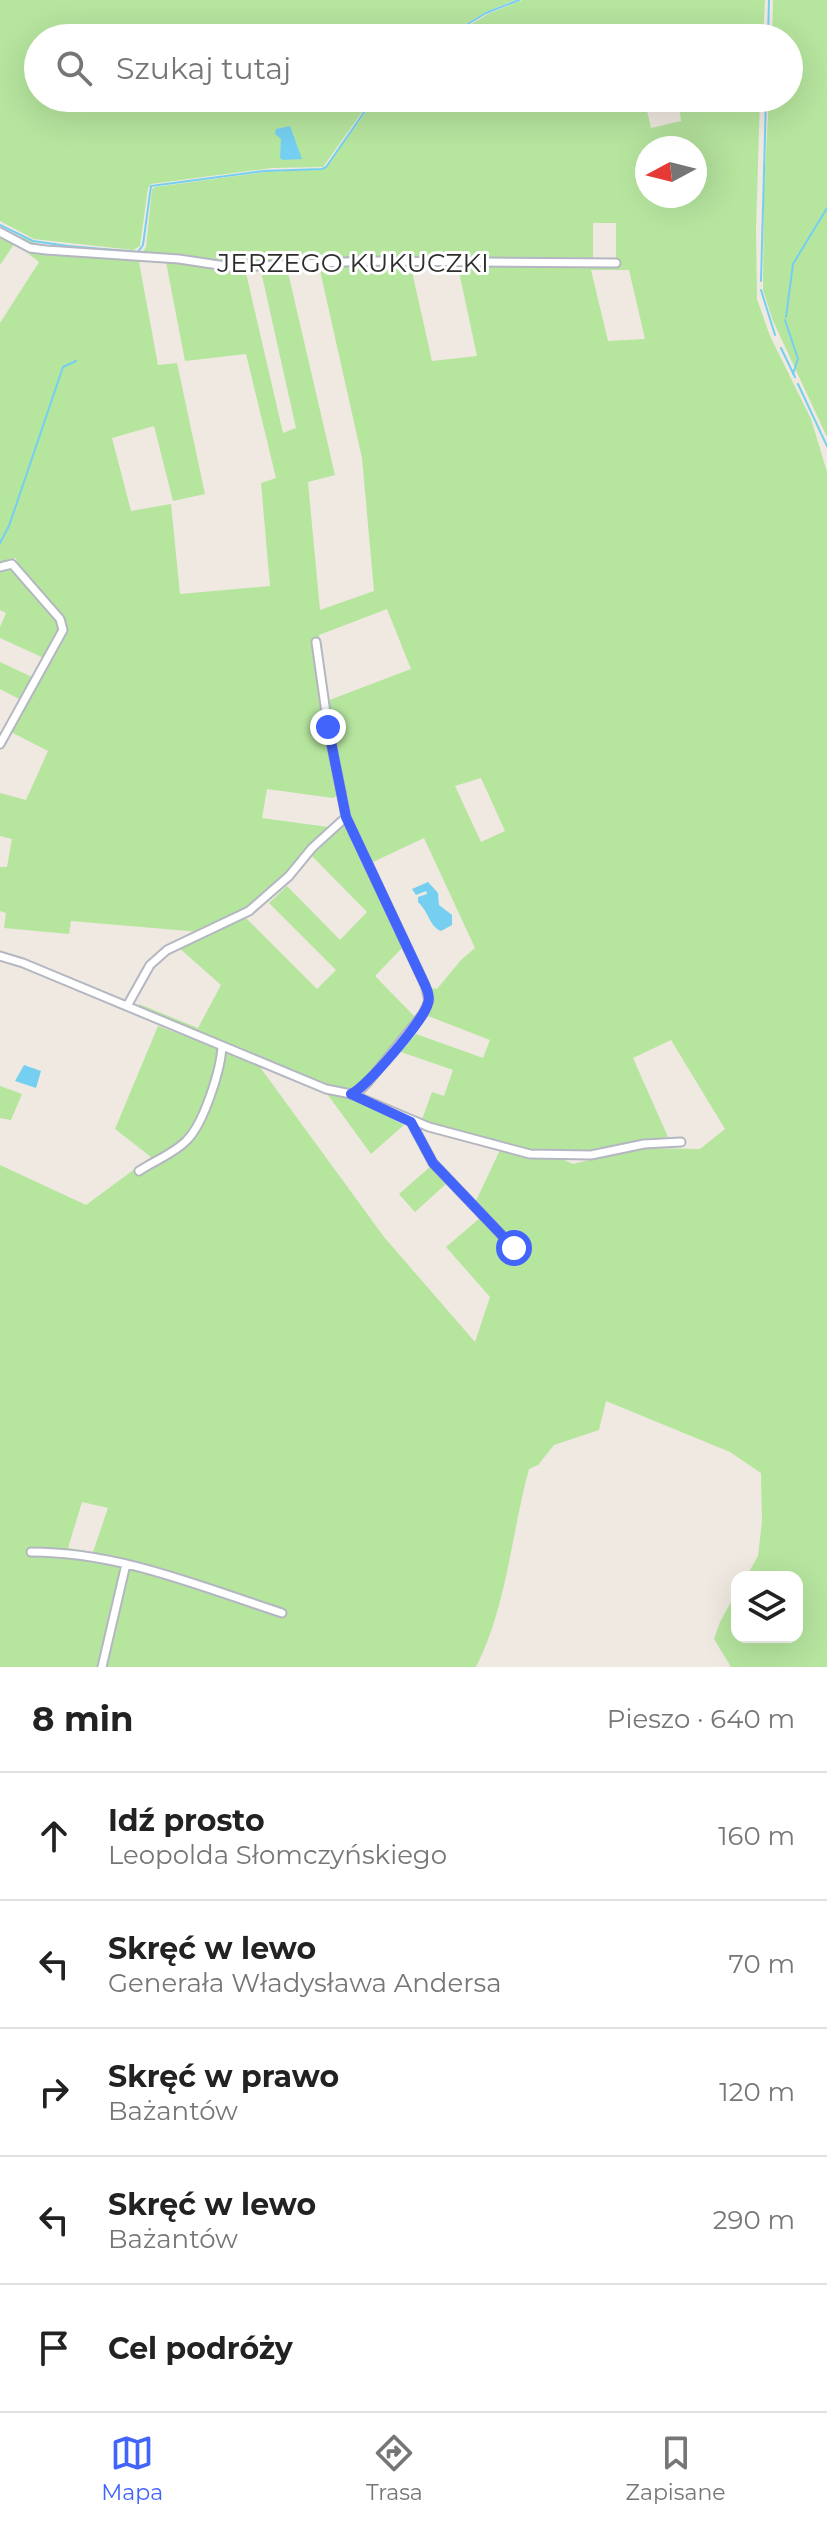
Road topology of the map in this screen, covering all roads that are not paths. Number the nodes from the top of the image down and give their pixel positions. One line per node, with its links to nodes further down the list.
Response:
1 (0, 232): 2 (street, JERZEGO KUKUCZKI)
2 (616, 263)
3 (0, 567): 5 (street)
4 (316, 642): 6 (street)
5 (0, 744)
6 (346, 817): 8 (street); 10 (street)
7 (0, 956): 8 (street)
8 (127, 1006): 9 (street)
9 (222, 1046): 10 (street); 13 (street)
10 (351, 1094): 11 (street)
11 (411, 1122): 12 (street); 14 (street)
12 (681, 1142)
13 (139, 1171)
14 (514, 1248)
15 (31, 1552): 16 (street)
16 (126, 1564): 17 (street); 18 (street)
17 (282, 1613)
18 (102, 1667)

